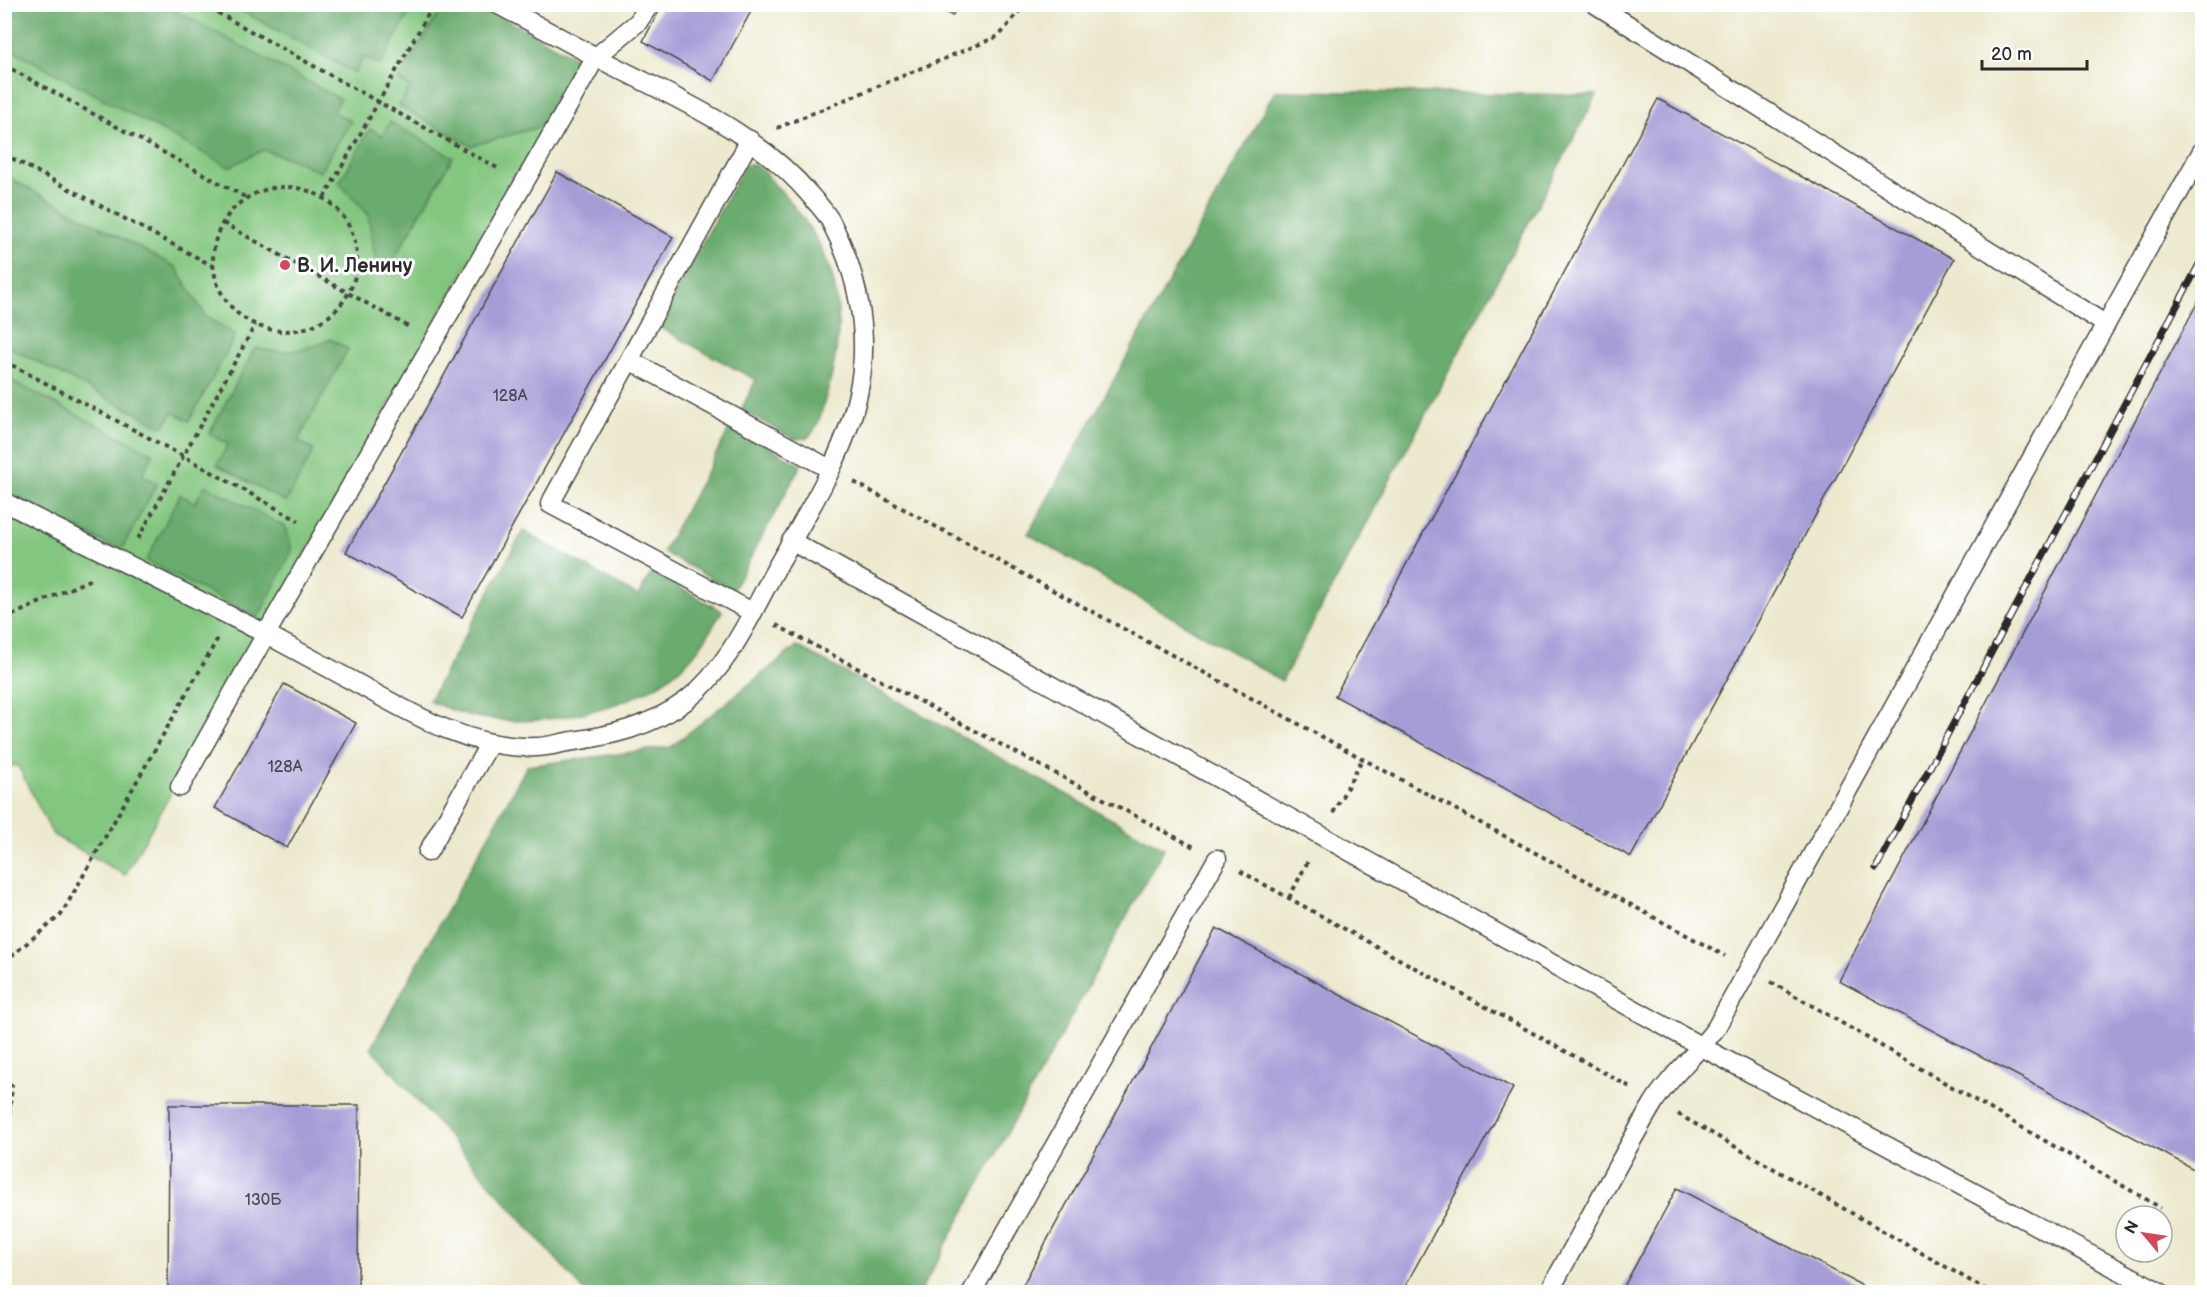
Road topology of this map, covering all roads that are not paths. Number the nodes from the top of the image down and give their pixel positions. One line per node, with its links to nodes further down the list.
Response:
1 (497, 4): 4 (lane)
2 (650, 4): 4 (lane)
3 (1594, 4): 7 (lane)
4 (596, 57): 5 (lane); 13 (lane)
5 (750, 140): 8 (lane); 9 (lane)
6 (2202, 150): 7 (lane)
7 (2105, 324): 18 (lane)
8 (629, 360): 9 (lane); 12 (lane)
9 (830, 469): 11 (lane)
10 (4, 502): 13 (lane)
11 (791, 541): 12 (lane); 18 (lane)
12 (753, 612): 14 (lane)
13 (266, 633): 14 (lane); 15 (lane)
14 (490, 743): 16 (lane)
15 (180, 787)
16 (428, 852)
17 (1217, 859): 19 (lane)
18 (1702, 1047): 20 (lane); 21 (lane)
19 (972, 1293)
20 (1550, 1293)
21 (2160, 1293)

